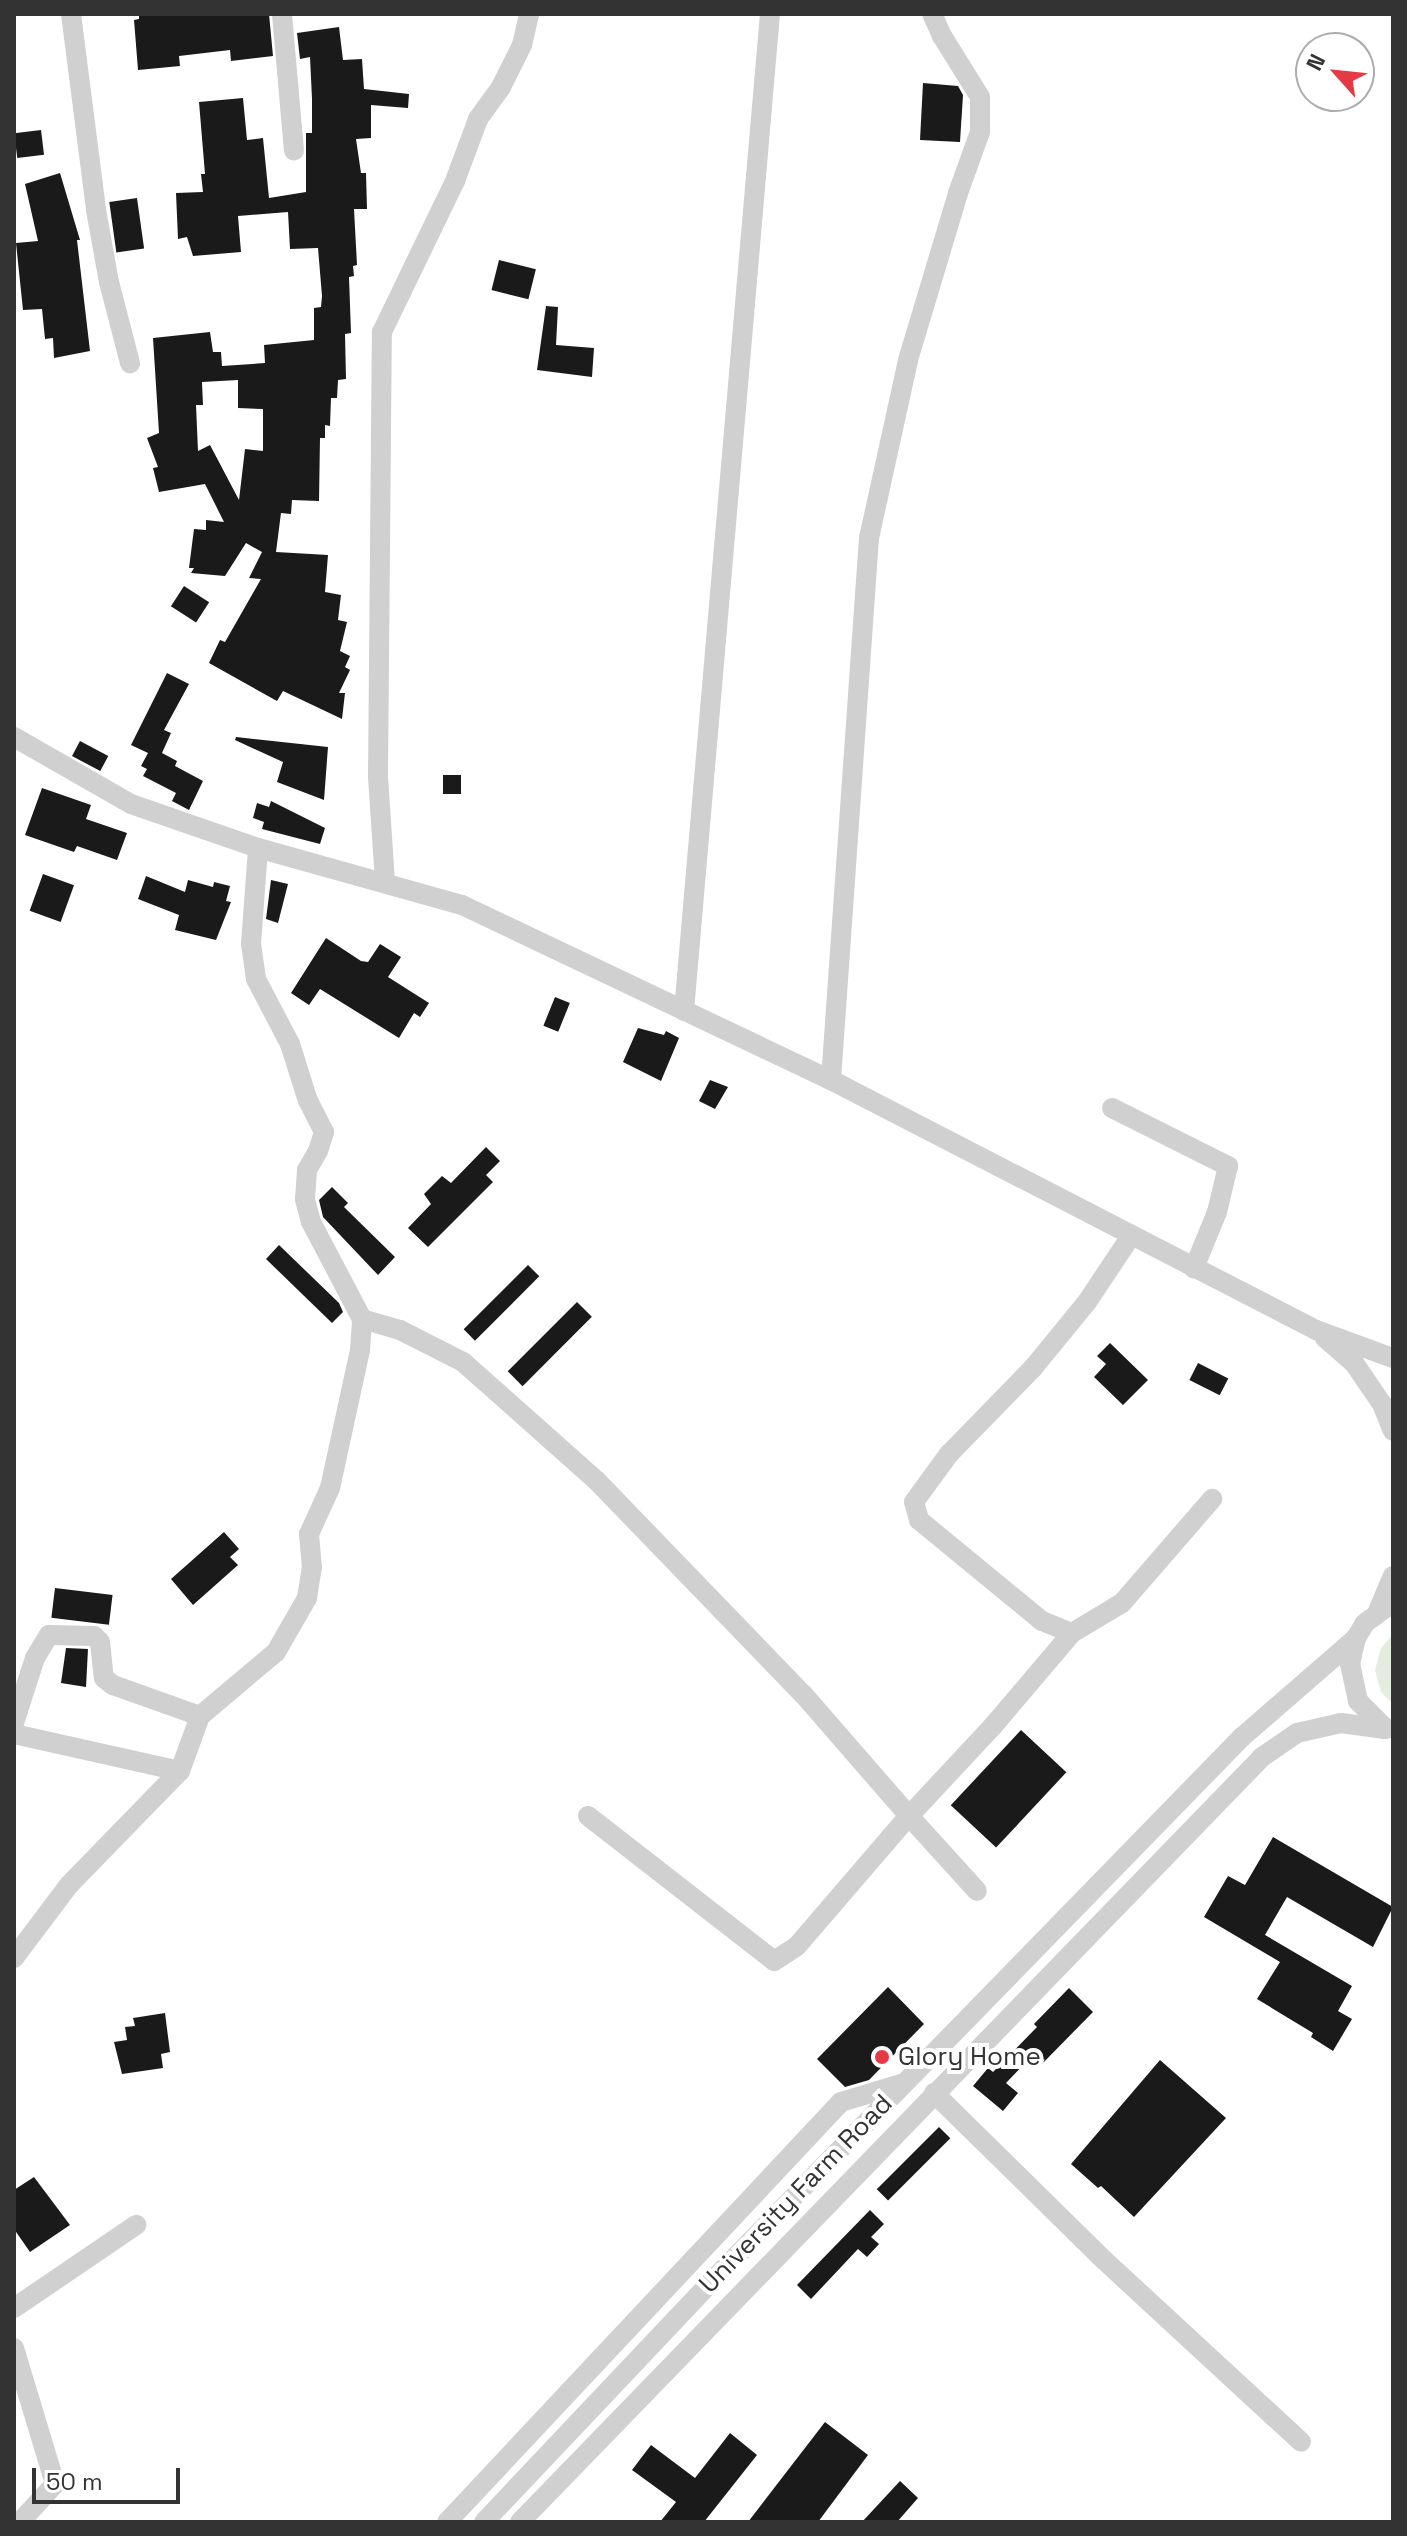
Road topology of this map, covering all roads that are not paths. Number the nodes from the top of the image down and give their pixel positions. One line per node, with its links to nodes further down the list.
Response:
1 (71, 14): 7 (street)
2 (282, 14): 6 (street)
3 (529, 14): 10 (street)
4 (770, 14): 11 (street)
5 (932, 14): 12 (street)
6 (294, 150)
7 (130, 363)
8 (14, 737): 9 (street)
9 (258, 848): 10 (street); 16 (street)
10 (385, 882): 11 (street)
11 (684, 1011): 12 (street)
12 (831, 1080): 14 (street)
13 (1112, 1108): 15 (street)
14 (1131, 1236): 15 (street); 23 (street)
15 (1194, 1268): 17 (street)
16 (362, 1319): 25 (street); 31 (street)
17 (1316, 1330): 18 (street); 19 (street)
18 (1393, 1358)
19 (1393, 1431)
20 (1212, 1499): 23 (street)
21 (1393, 1576): 22 (street, University Farm Road)
22 (1386, 1607): 24 (street, University Farm Road)
23 (1072, 1633): 31 (street)
24 (1356, 1638): 27 (street); 34 (street, University Farm Road)
25 (200, 1716): 26 (street); 29 (street)
26 (14, 1723)
27 (1389, 1730): 35 (street, University Farm Road)
28 (14, 1734): 29 (street)
29 (180, 1771): 33 (street)
30 (588, 1816): 31 (street)
31 (909, 1816): 32 (street)
32 (977, 1891)
33 (14, 1958)
34 (905, 2082): 41 (street); 42 (street, University Farm Road)
35 (934, 2093): 39 (street); 43 (street, University Farm Road)
36 (136, 2225): 37 (street)
37 (14, 2308)
38 (14, 2348): 40 (street)
39 (1301, 2442)
40 (20, 2522)
41 (447, 2522)
42 (484, 2522)
43 (520, 2522)

